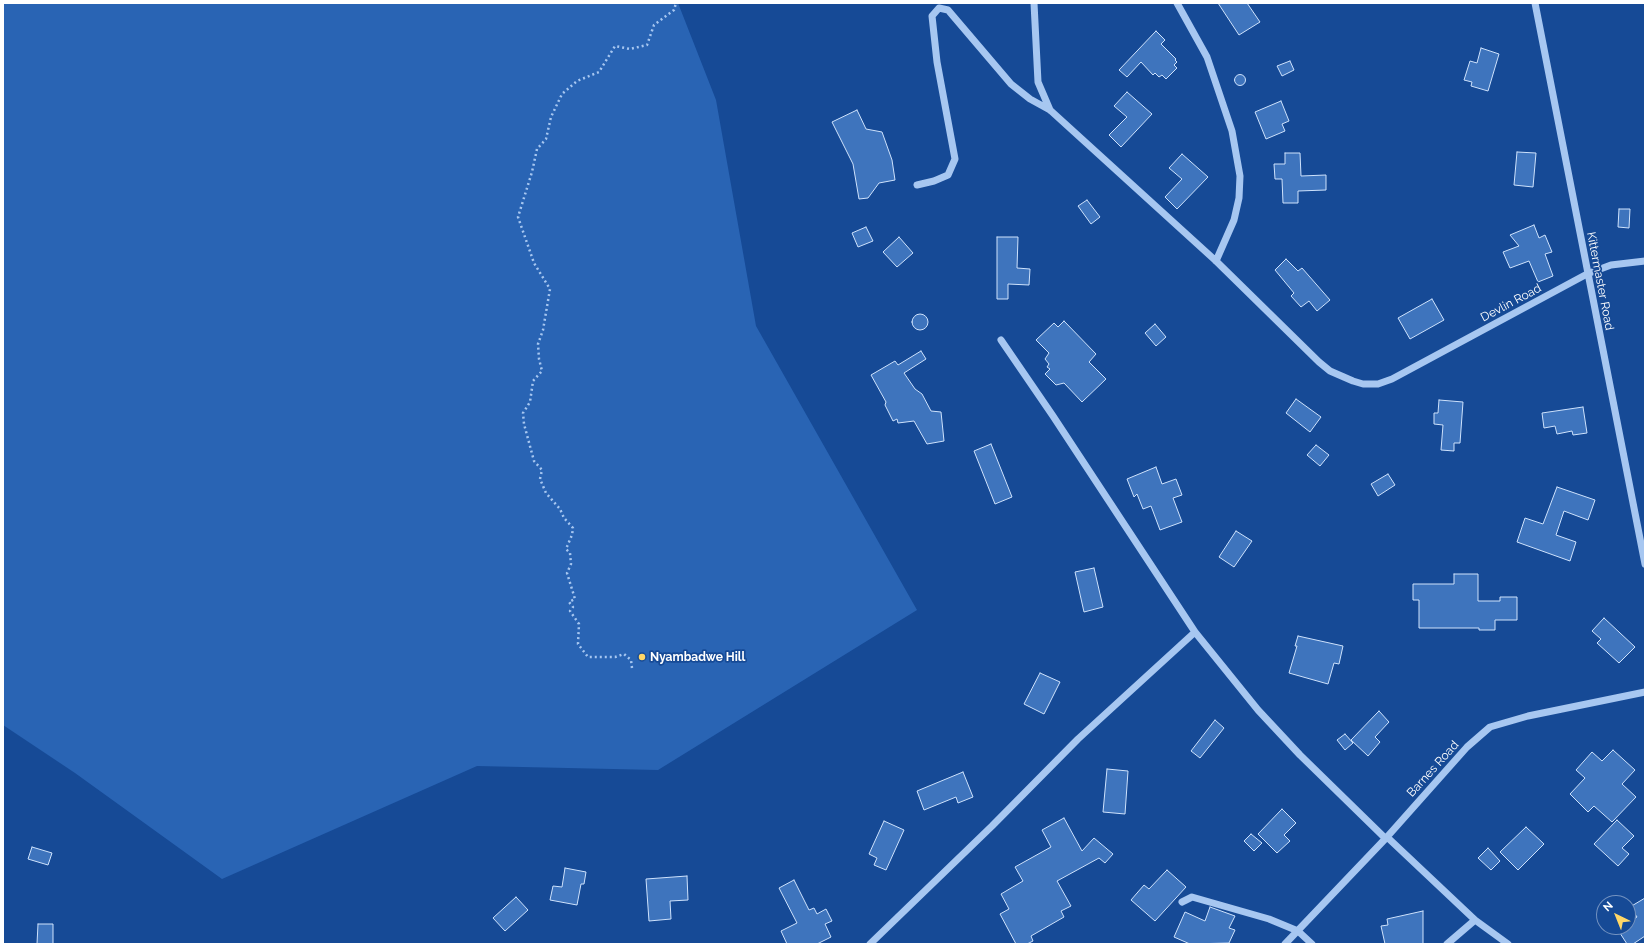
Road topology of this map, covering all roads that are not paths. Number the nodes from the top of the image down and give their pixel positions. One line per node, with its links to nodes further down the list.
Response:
1 (1034, 3): 4 (street)
2 (1177, 3): 6 (street)
3 (1535, 3): 8 (street, Kittermaster Road)
4 (1050, 110): 5 (street); 6 (street, Devlin Road)
5 (917, 186)
6 (1216, 261): 8 (street, Devlin Road)
7 (1645, 261): 8 (street, Devlin Road)
8 (1587, 274): 10 (street, Kittermaster Road)
9 (1001, 340): 11 (street)
10 (1645, 564)
11 (1195, 632): 13 (street); 17 (street)
12 (1645, 692): 13 (street, Barnes Road)
13 (1386, 837): 15 (street); 16 (street, Barnes Road)
14 (1182, 902): 16 (street)
15 (1476, 920): 20 (street); 21 (street)
16 (1298, 931): 18 (street, Barnes Road); 19 (street)
17 (870, 944)
18 (1285, 944)
19 (1312, 944)
20 (1447, 944)
21 (1508, 944)

